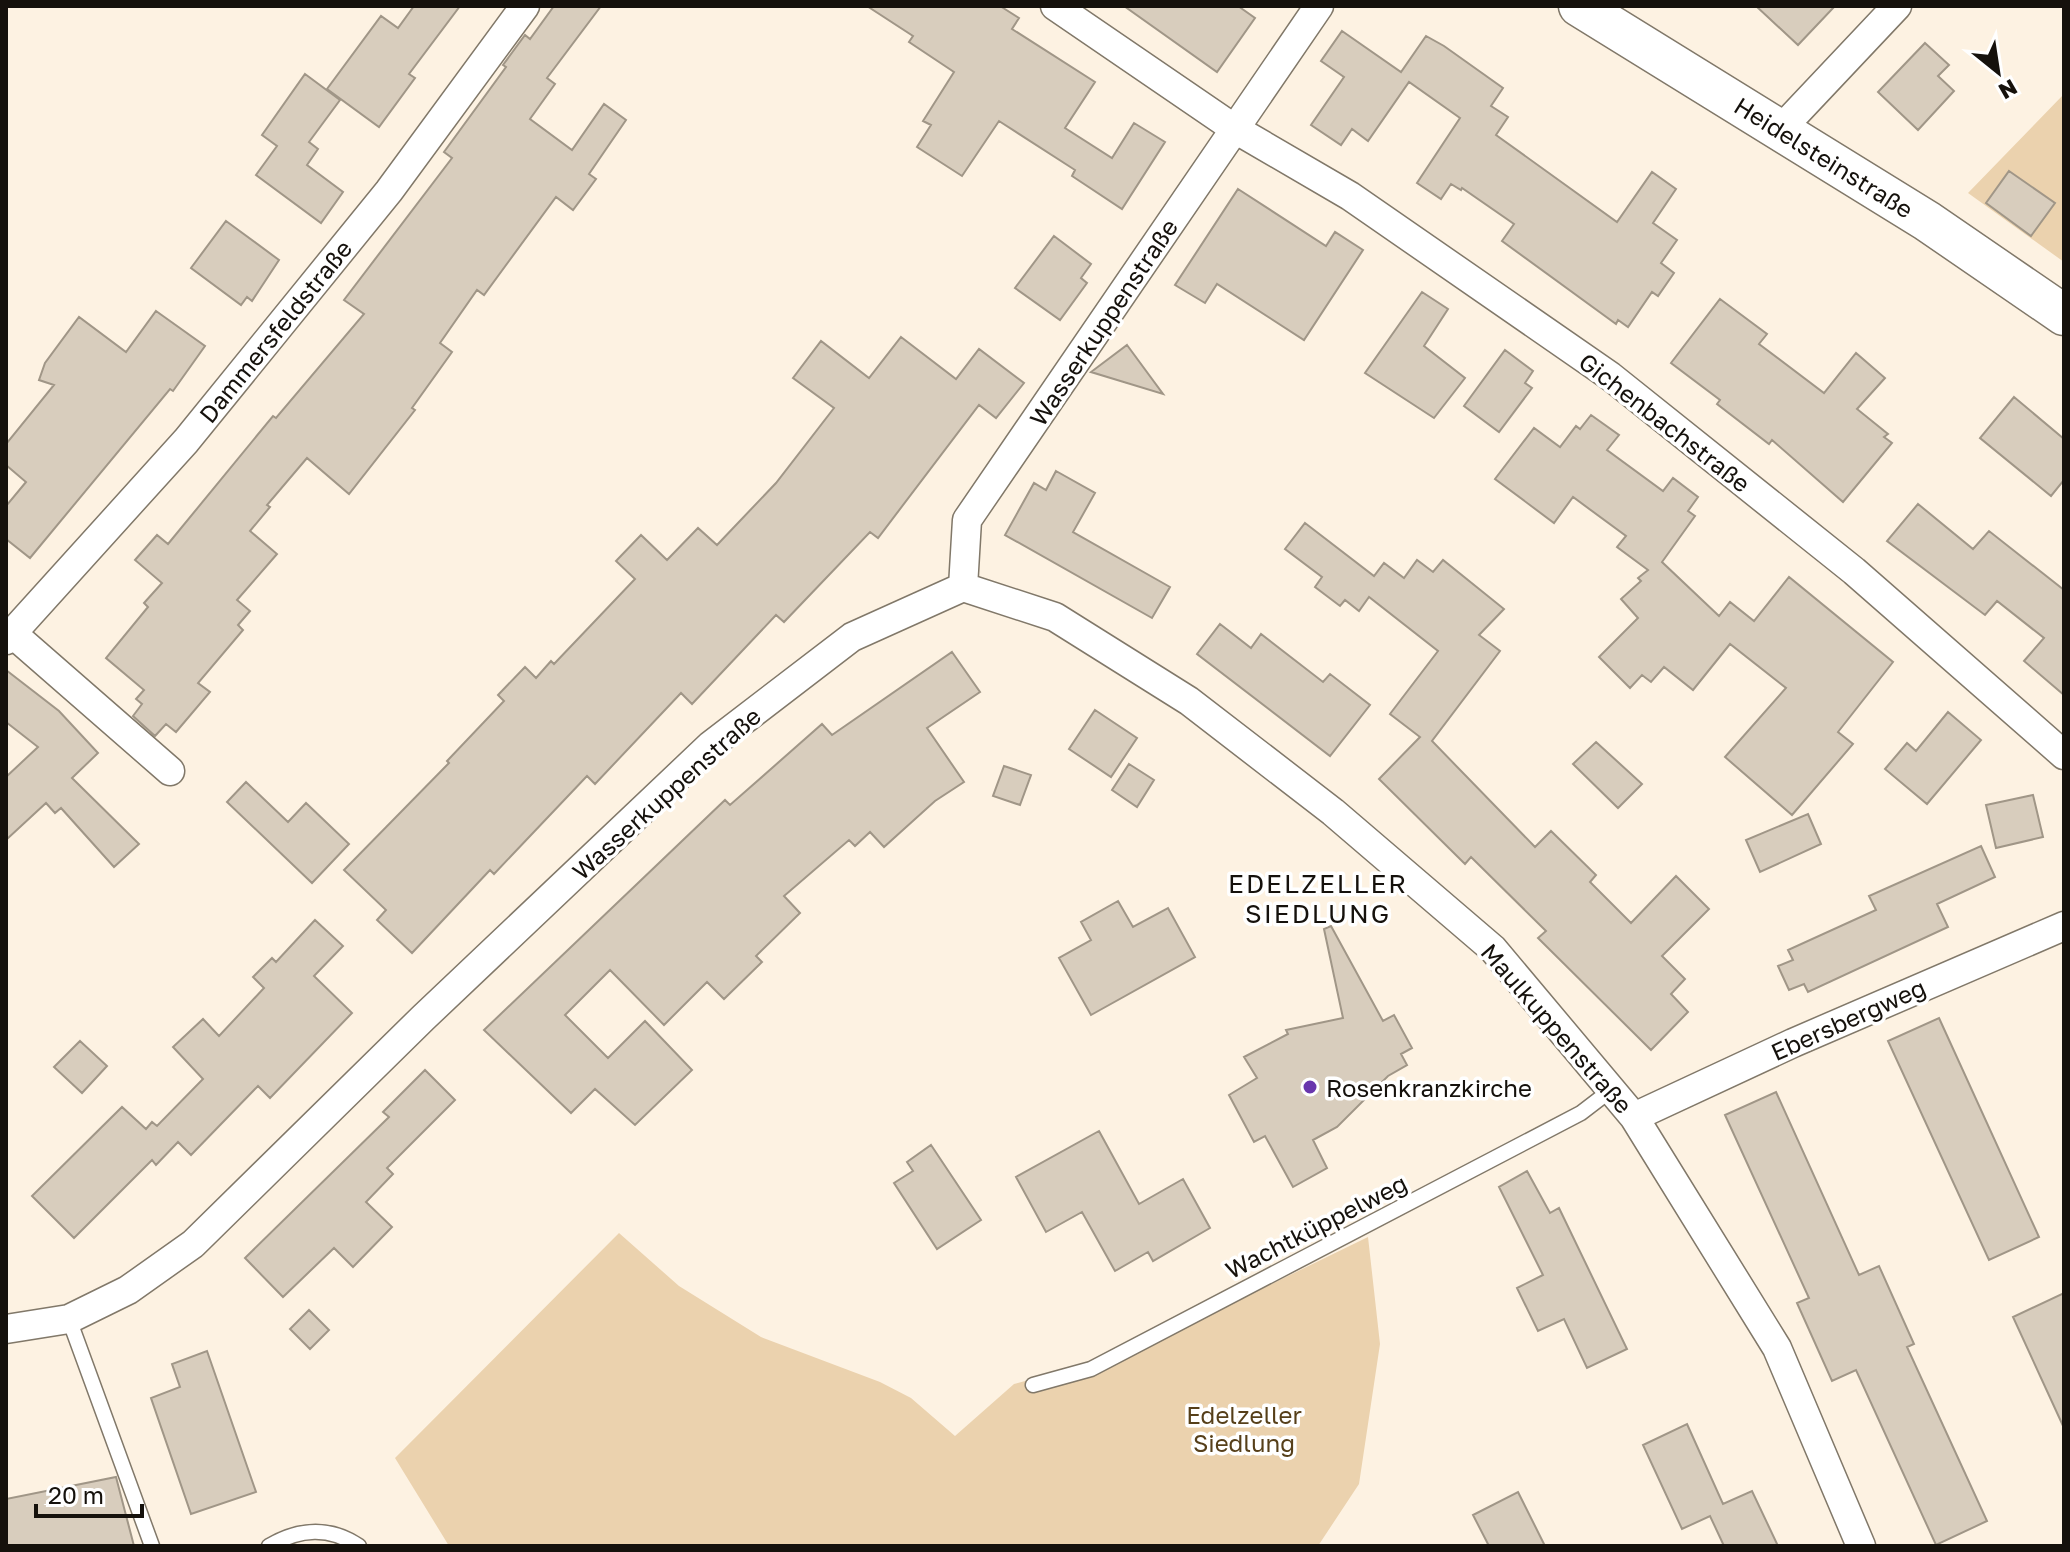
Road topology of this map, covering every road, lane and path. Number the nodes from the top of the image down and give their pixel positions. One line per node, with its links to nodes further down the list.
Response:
1 (525, 6): 10 (street, Dammersfeldstraße)
2 (1055, 6): 6 (street, Gichenbachstraße)
3 (1319, 6): 6 (street, Wasserkuppenstraße)
4 (1579, 6): 7 (main road, Heidelsteinstraße)
5 (1897, 6): 7 (street)
6 (1235, 129): 9 (street, Wasserkuppenstraße); 11 (street, Gichenbachstraße)
7 (1781, 129): 8 (main road, Heidelsteinstraße)
8 (2064, 315)
9 (963, 587): 14 (street, Maulkuppenstraße); 16 (street, Wasserkuppenstraße)
10 (10, 637): 12 (street)
11 (2064, 755)
12 (170, 771)
13 (2064, 926): 15 (street, Ebersbergweg)
14 (1611, 1090): 15 (street, Maulkuppenstraße); 18 (lane, Wachtküppelweg)
15 (1634, 1117): 22 (street, Maulkuppenstraße)
16 (69, 1319): 17 (street, Wasserkuppenstraße); 19 (lane)
17 (6, 1329)
18 (1033, 1385)
19 (152, 1546)
20 (269, 1546): 21 (lane)
21 (359, 1546)
22 (1861, 1546)

